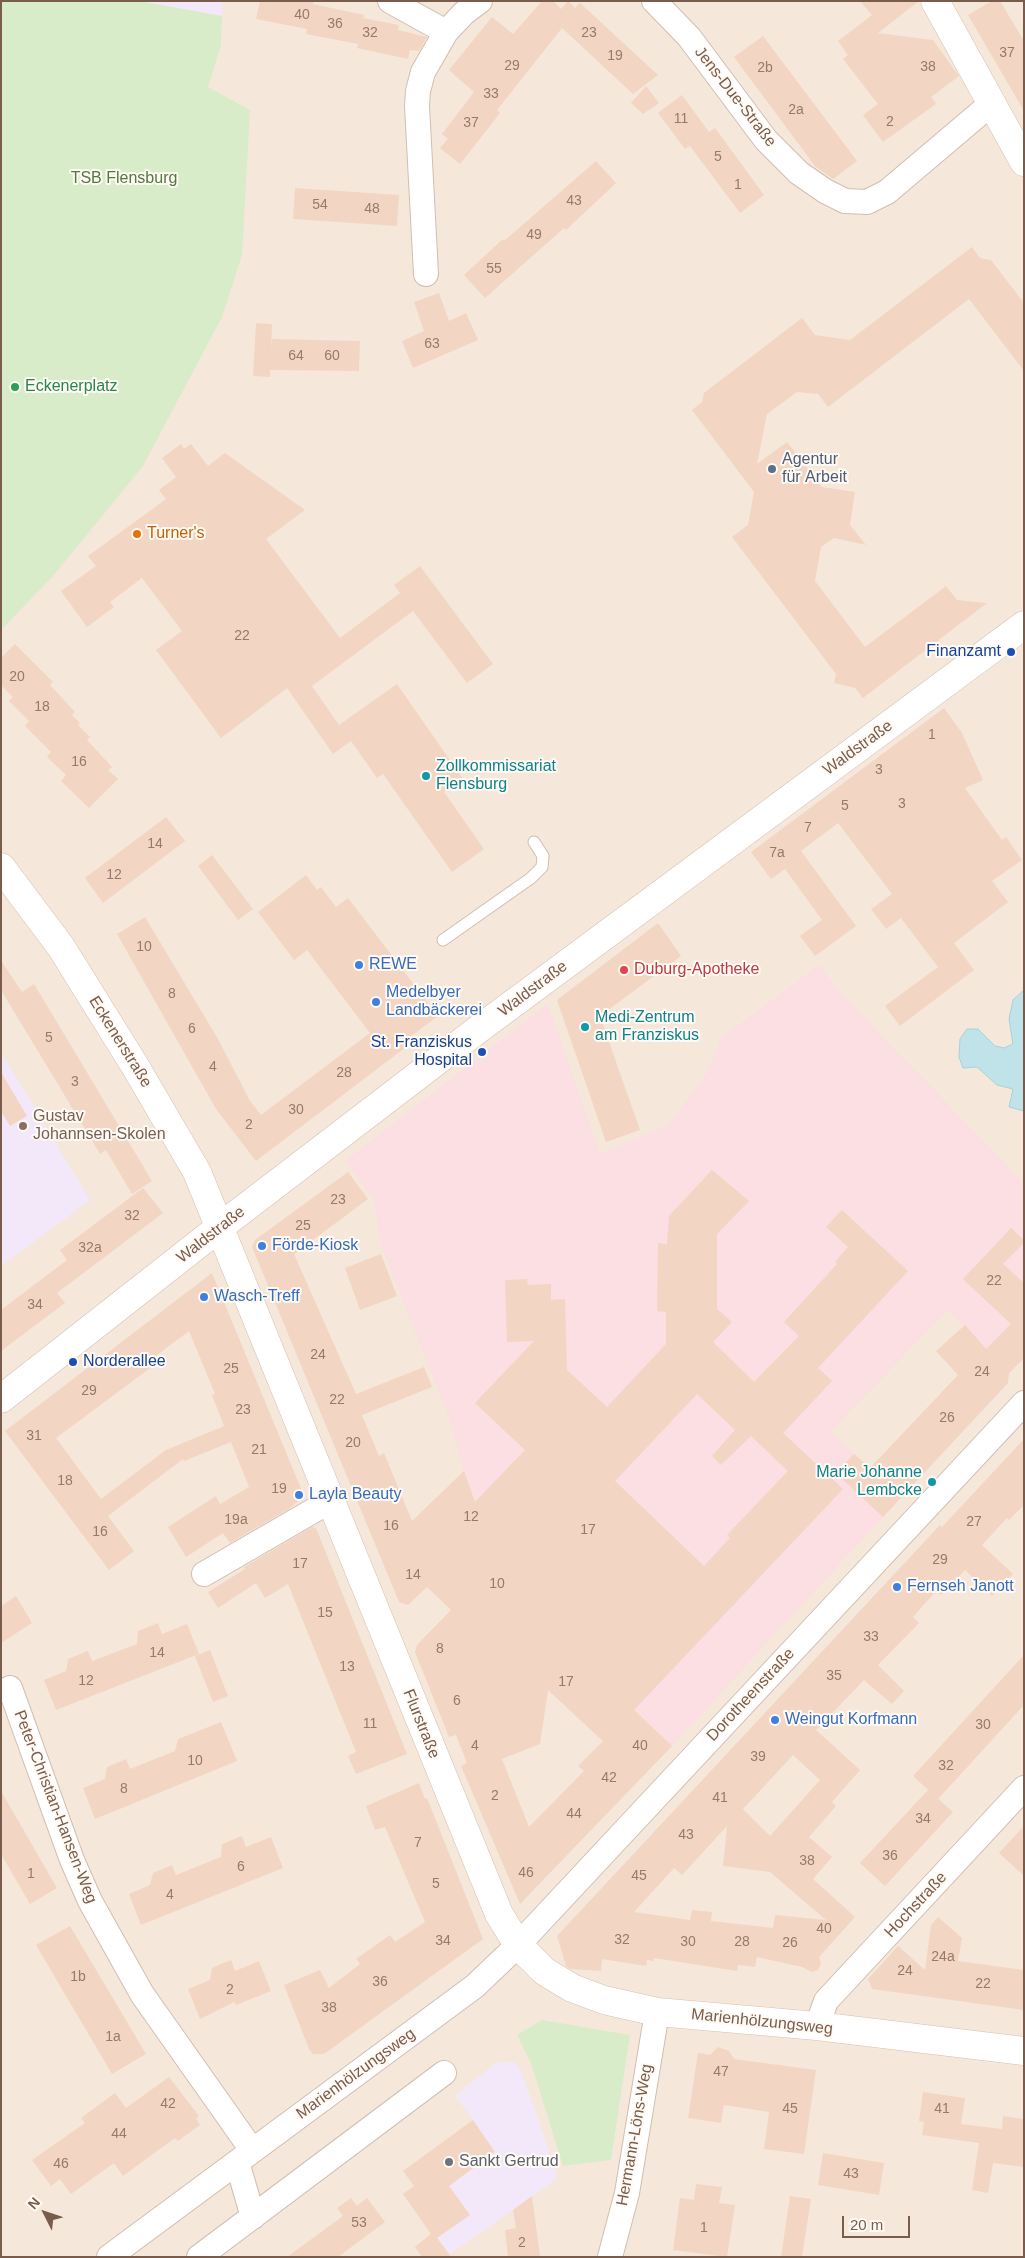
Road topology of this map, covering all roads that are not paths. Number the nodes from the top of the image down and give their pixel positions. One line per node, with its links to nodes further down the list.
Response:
1 (390, 1): 5 (street)
2 (480, 1): 5 (street)
3 (654, 1): 6 (street, Jens-Due-Straße)
4 (934, 1): 6 (street)
5 (446, 32): 8 (street)
6 (992, 103): 7 (street)
7 (1024, 162)
8 (426, 274)
9 (1024, 625): 13 (street, Waldstraße)
10 (534, 842): 12 (lane)
11 (1, 867): 13 (street, Eckenerstraße)
12 (443, 940)
13 (220, 1227): 14 (street, Waldstraße); 16 (street, Flurstraße)
14 (1, 1399)
15 (1024, 1402): 20 (street, Dorotheenstraße)
16 (330, 1500): 17 (street); 20 (street, Flurstraße)
17 (204, 1574)
18 (10, 1688): 26 (street, Peter-Christian-Hansen-Weg)
19 (1024, 1788): 23 (street, Hochstraße)
20 (518, 1944): 21 (street, Dorotheenstraße); 22 (street, Marienhölzungsweg)
21 (475, 1986): 26 (street, Marienhölzungsweg)
22 (657, 2012): 23 (street, Marienhölzungsweg); 30 (street, Hermann-Löns-Weg)
23 (817, 2026): 24 (street, Marienhölzungsweg)
24 (1024, 2051)
25 (444, 2073): 27 (street)
26 (245, 2156): 27 (street); 28 (street, Marienhölzungsweg)
27 (253, 2217): 29 (street)
28 (109, 2257)
29 (199, 2257)
30 (610, 2257)

